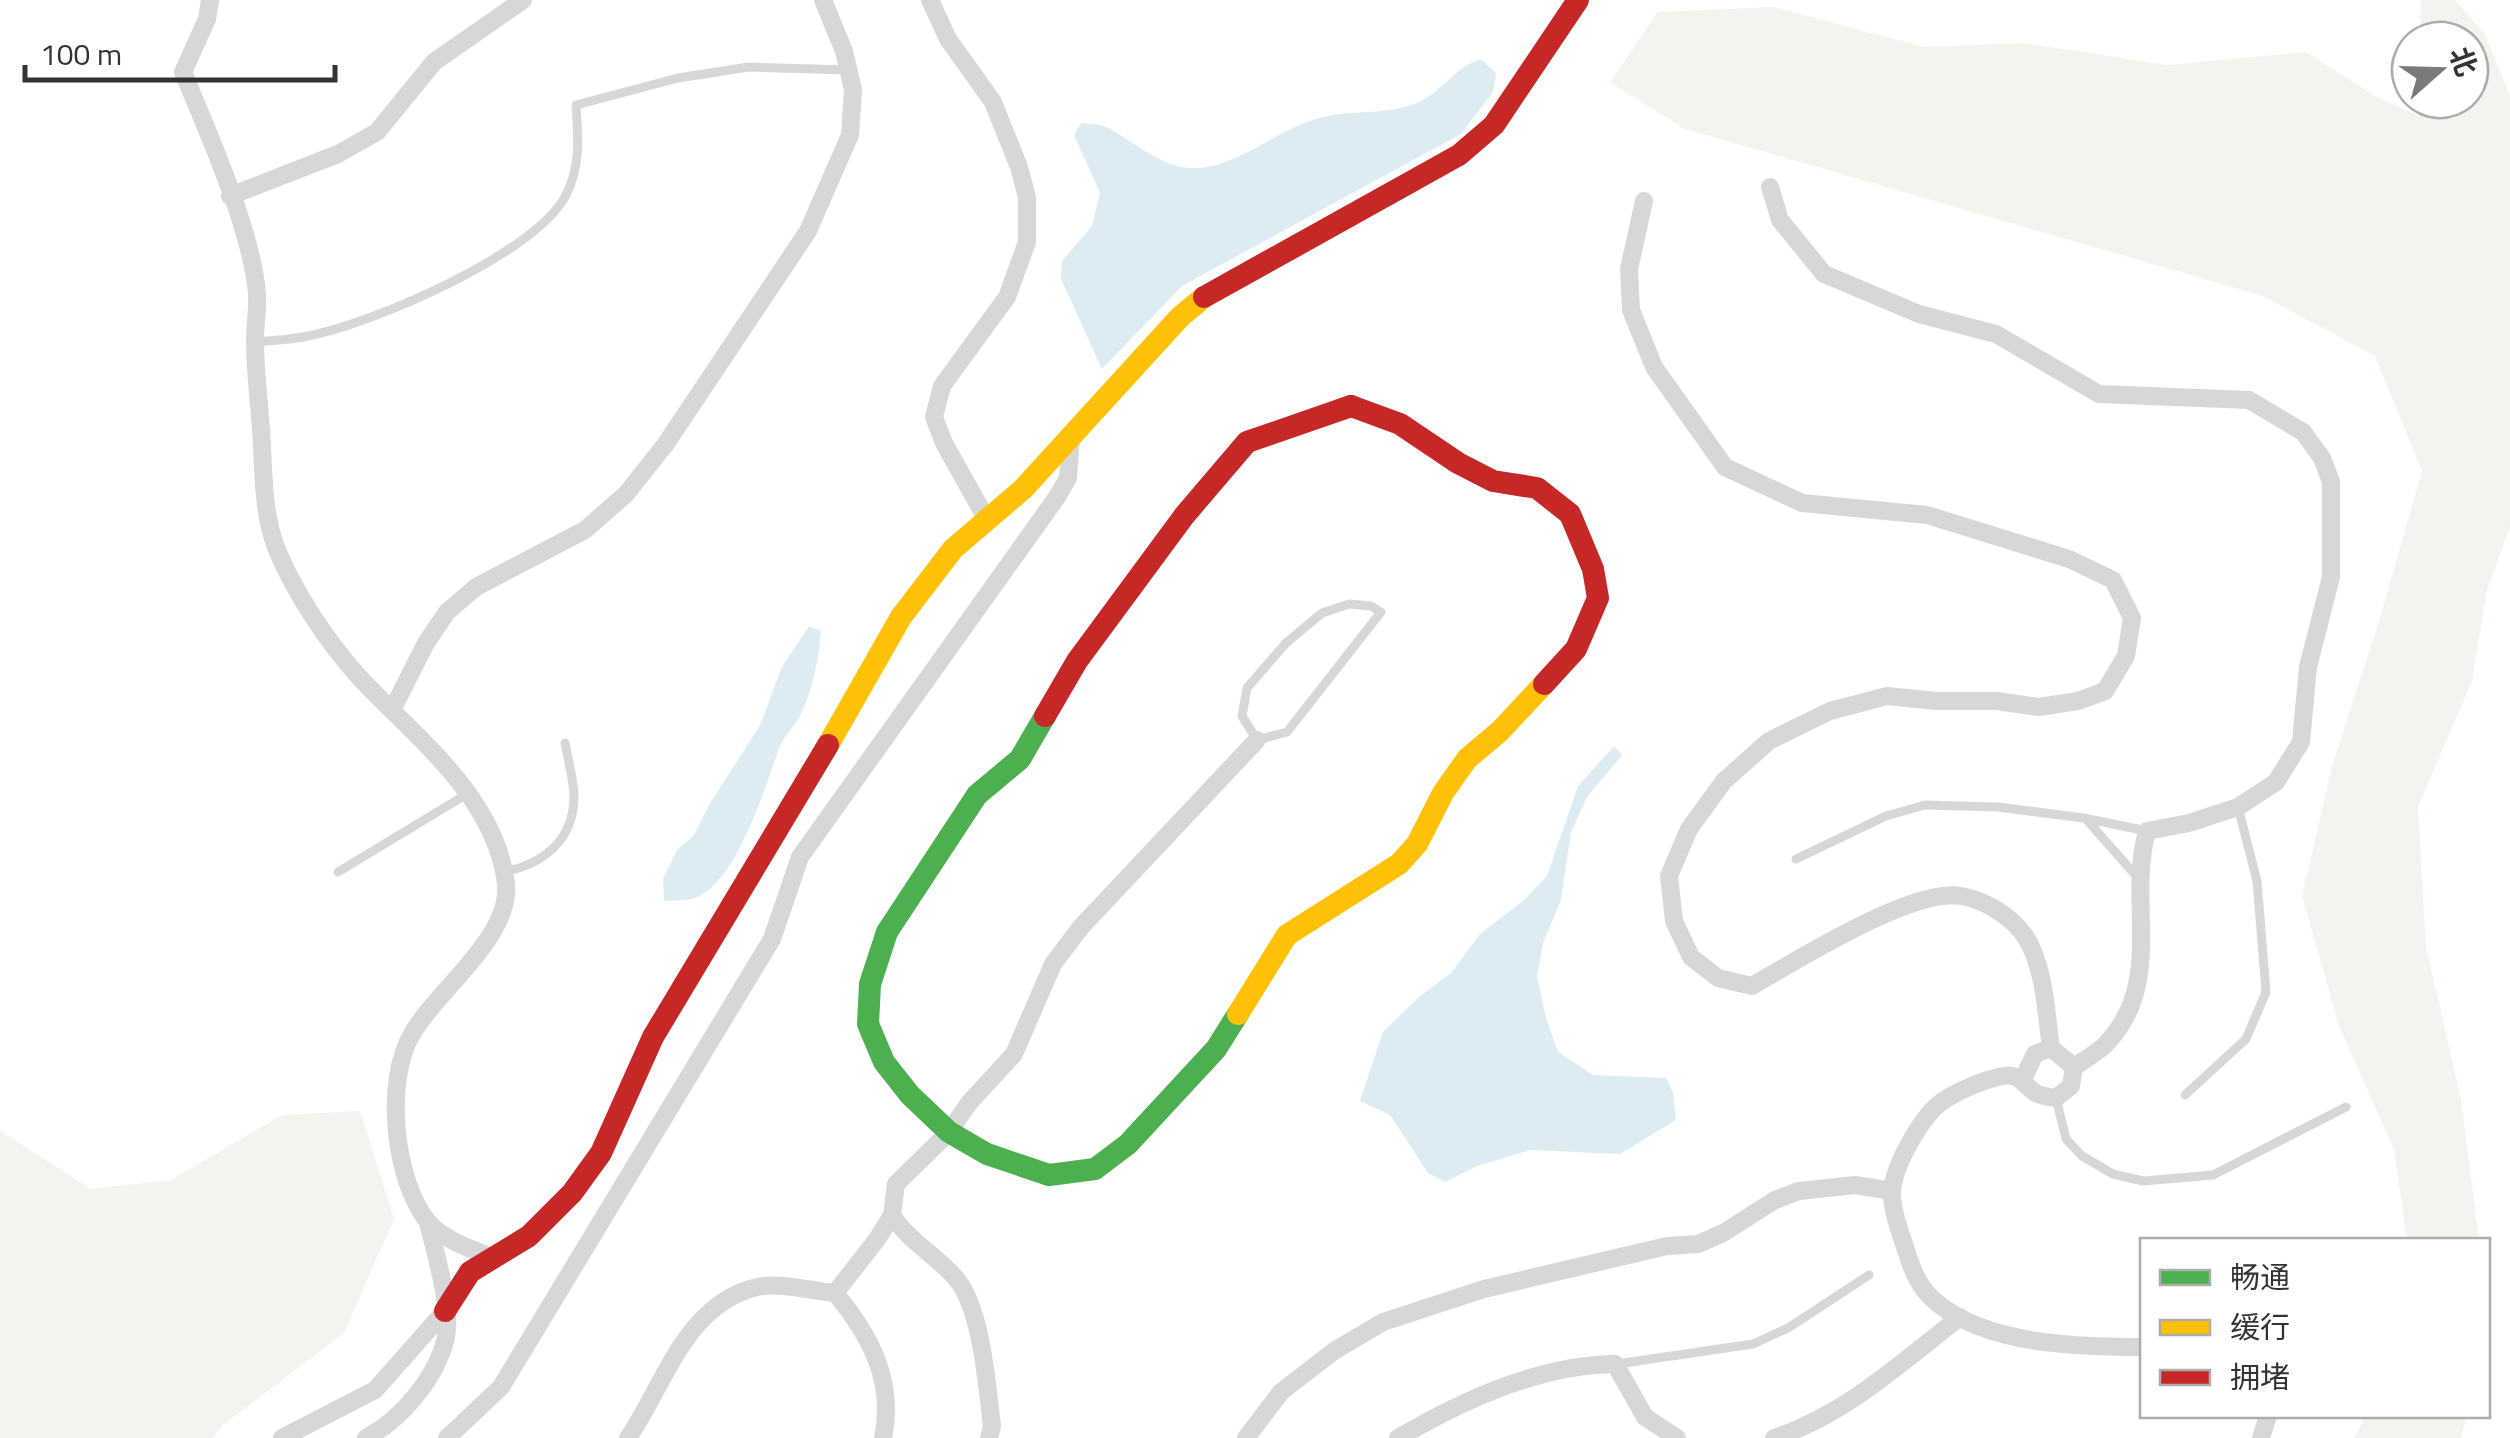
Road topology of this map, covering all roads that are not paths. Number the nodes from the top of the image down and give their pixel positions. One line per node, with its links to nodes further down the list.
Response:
1 (210, 0): 8 (street)
2 (523, 0): 8 (street)
3 (823, 0): 6 (street)
4 (930, 0): 12 (street)
5 (1578, 0): 11 (street)
6 (848, 70): 10 (lane); 13 (street)
7 (1770, 187): 17 (street)
8 (230, 196): 10 (street)
9 (1644, 201): 24 (street)
10 (255, 342): 13 (street)
11 (1072, 436): 12 (street); 43 (street)
12 (987, 520): 34 (street)
13 (392, 710): 16 (street)
14 (1257, 740): 14 (lane); 30 (street)
15 (565, 743): 22 (lane)
16 (469, 792): 21 (lane); 22 (street)
17 (2238, 806): 19 (street); 27 (lane)
18 (2084, 818): 19 (lane); 20 (lane); 23 (lane)
19 (2147, 831): 23 (street)
20 (1796, 860)
21 (338, 872)
22 (503, 872): 33 (street)
23 (2142, 882): 25 (street)
24 (2051, 1048): 25 (street); 26 (street)
25 (2074, 1067): 28 (street)
26 (2024, 1079): 28 (street); 31 (street)
27 (2186, 1095)
28 (2056, 1098): 29 (lane)
29 (2346, 1107)
30 (949, 1132): 30 (street); 32 (street)
31 (1892, 1191): 38 (street); 47 (street)
32 (892, 1214): 36 (street); 46 (street)
33 (428, 1222): 34 (street); 37 (street)
34 (494, 1258): 37 (street)
35 (1868, 1275): 40 (lane)
36 (835, 1293): 44 (street); 45 (street)
37 (446, 1311): 41 (street); 42 (street)
38 (1960, 1317): 39 (street); 50 (street)
39 (2140, 1348)
40 (1615, 1364): 48 (street); 49 (street)
41 (282, 1438)
42 (366, 1438)
43 (448, 1438)
44 (628, 1438)
45 (883, 1438)
46 (989, 1438)
47 (1246, 1438)
48 (1398, 1438)
49 (1677, 1438)
50 (1774, 1438)

